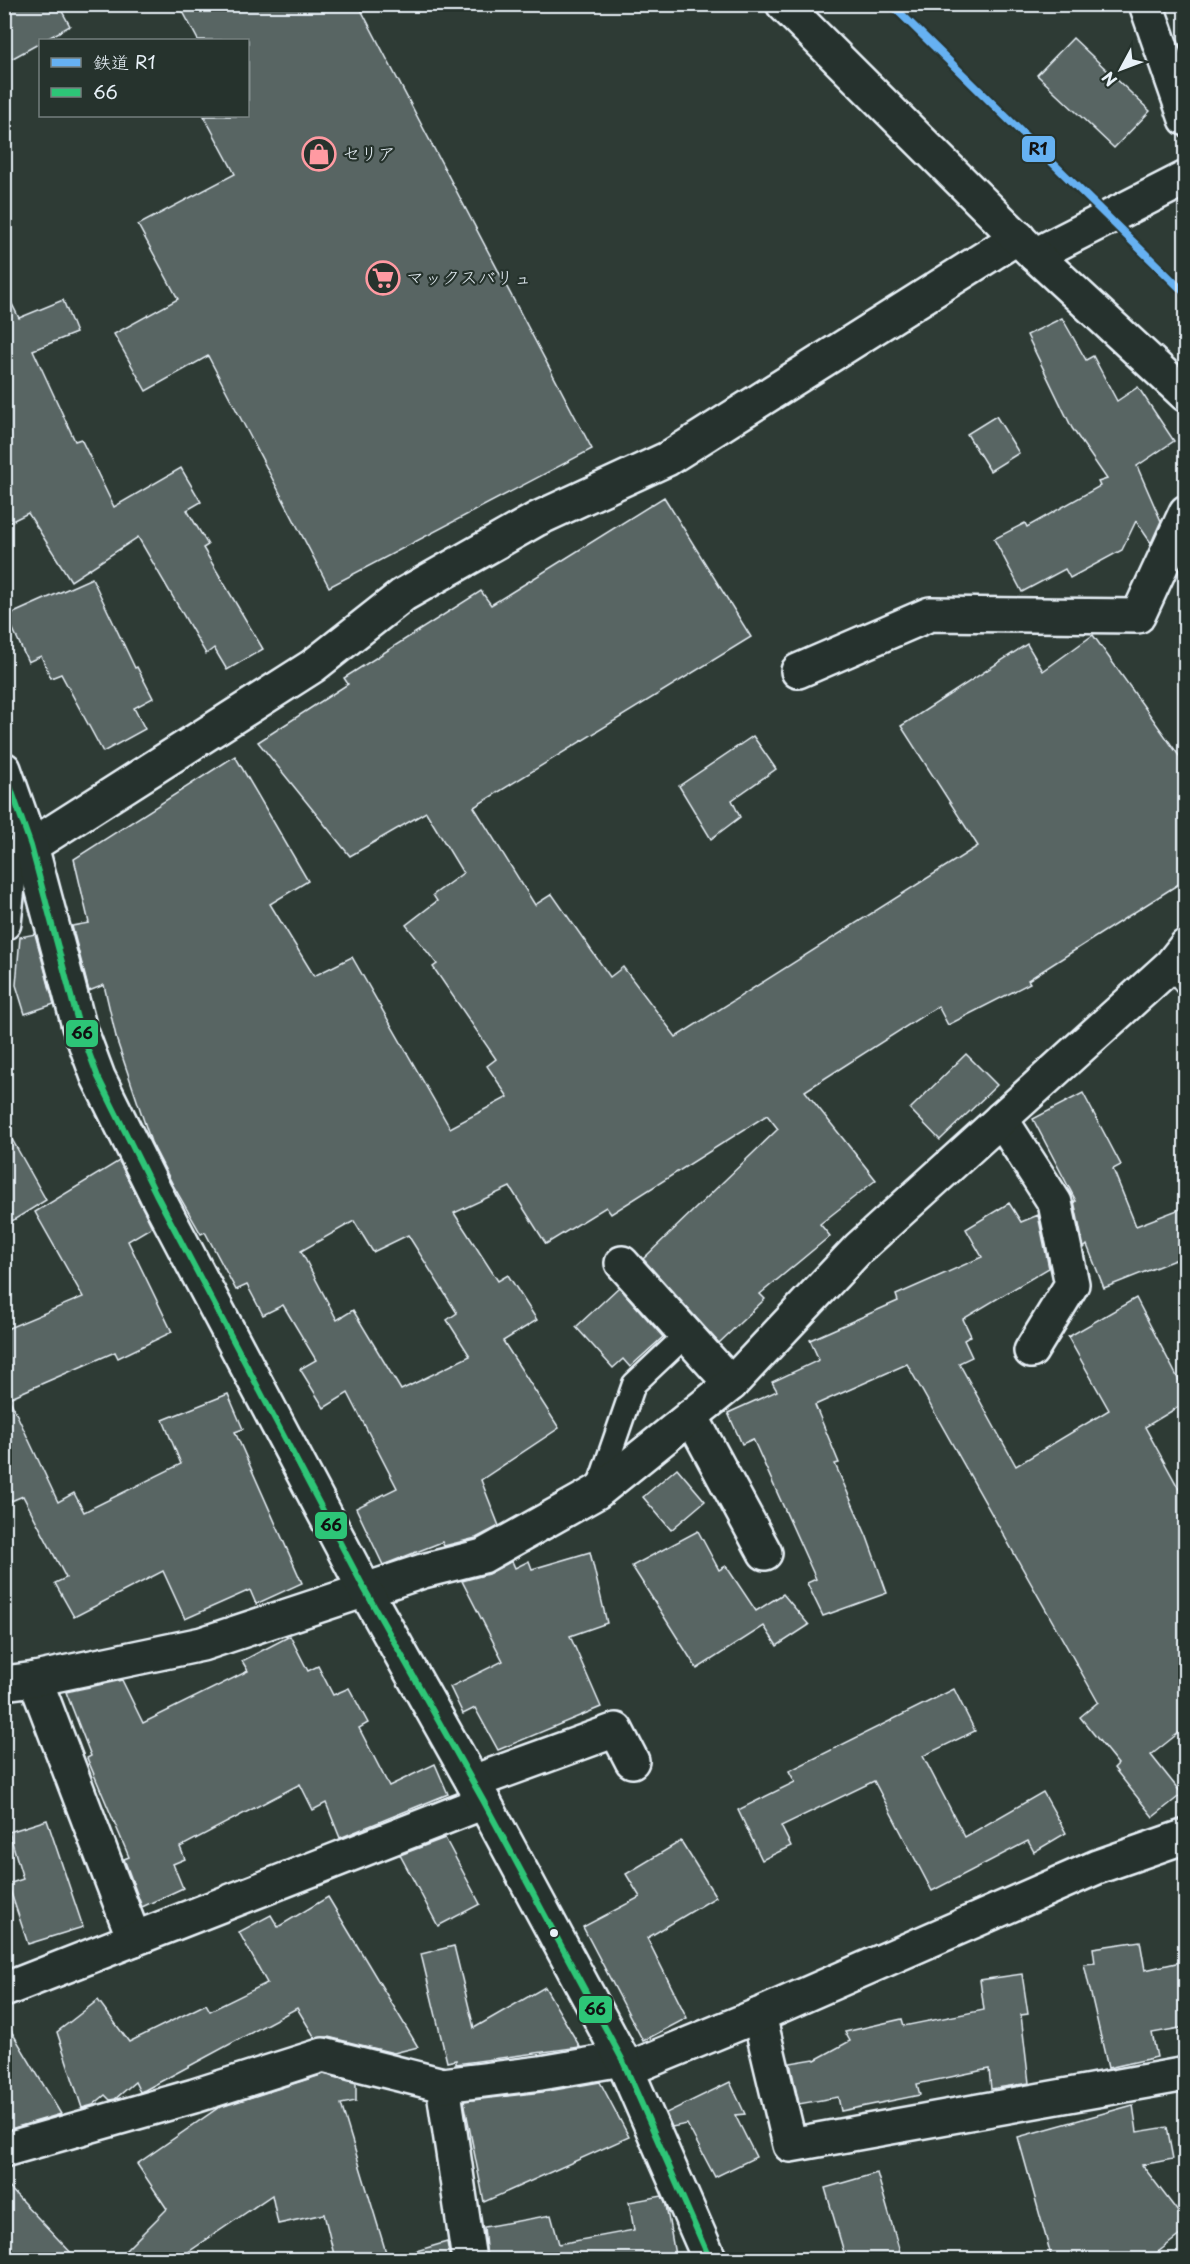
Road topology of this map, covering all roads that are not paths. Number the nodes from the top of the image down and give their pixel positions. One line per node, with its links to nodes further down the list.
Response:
1 (783, 4): 5 (street)
2 (1146, 4): 3 (street)
3 (1185, 119)
4 (1185, 178): 5 (street)
5 (1027, 246): 6 (street); 10 (street)
6 (1185, 395)
7 (1185, 513): 8 (street)
8 (798, 671)
9 (4, 769): 10 (street)
10 (31, 846): 11 (street); 21 (street)
11 (4, 923)
12 (1181, 965): 13 (street)
13 (1001, 1119): 16 (street); 17 (street)
14 (622, 1263): 15 (street)
15 (687, 1334): 17 (street); 19 (lane)
16 (1031, 1352)
17 (731, 1384): 18 (street)
18 (691, 1416): 19 (street); 20 (street)
19 (597, 1492): 21 (street)
20 (765, 1553)
21 (365, 1590): 22 (street); 24 (street)
22 (20, 1681): 26 (street)
23 (632, 1761): 24 (street)
24 (479, 1792): 26 (street); 29 (street)
25 (1185, 1836): 28 (street)
26 (134, 1939): 27 (street)
27 (4, 1990)
28 (759, 2015): 29 (street); 30 (street)
29 (625, 2064): 31 (street); 34 (street)
30 (1185, 2074)
31 (443, 2085): 32 (street); 33 (street)
32 (4, 2150)
33 (468, 2259)
34 (710, 2259)

